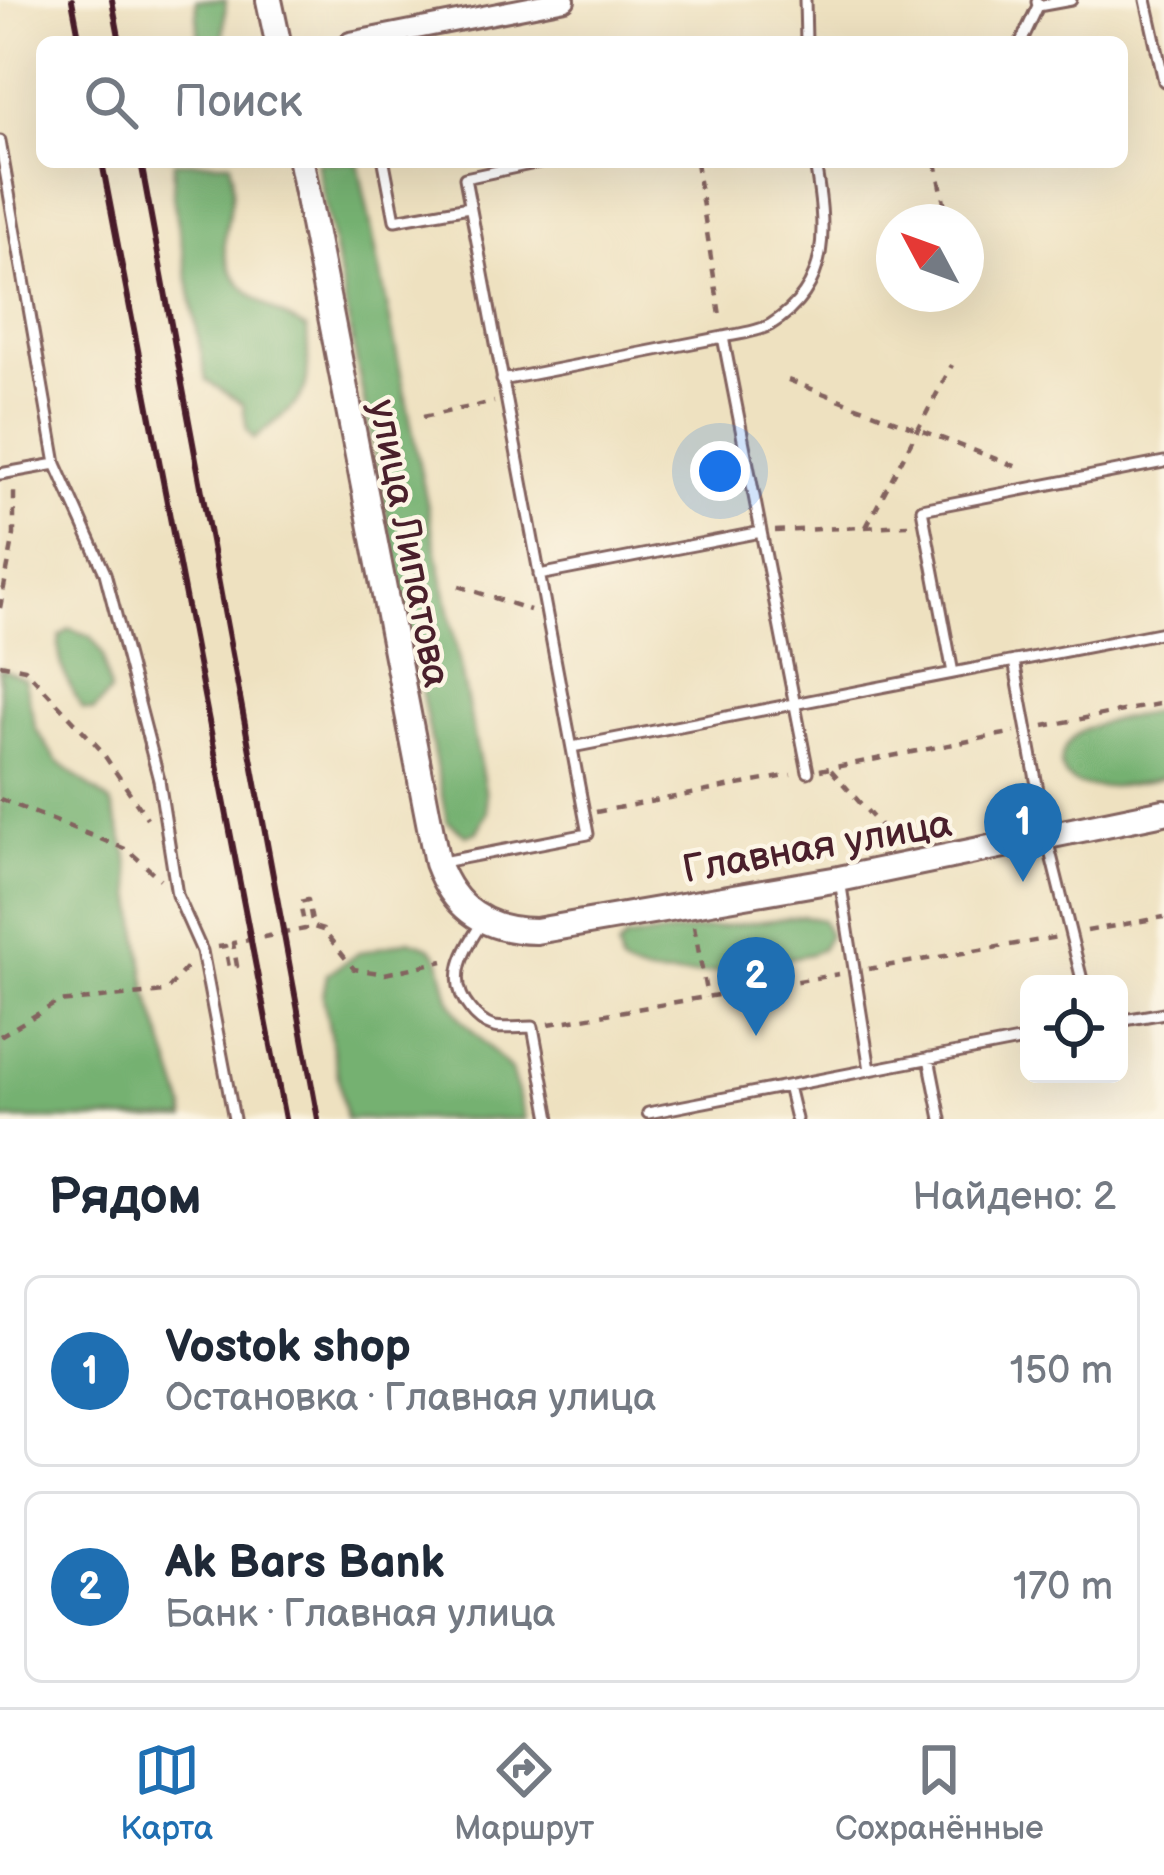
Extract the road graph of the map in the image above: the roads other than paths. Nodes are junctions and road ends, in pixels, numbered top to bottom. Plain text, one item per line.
1 (269, 0) edge
2 (565, 0) edge
3 (805, 0) edge
4 (1071, 0) edge
5 (1146, 0) edge
6 (1037, 3) edge
7 (277, 36) edge
8 (382, 36) edge
9 (806, 36) edge
10 (1023, 36) edge
11 (1164, 81) edge
12 (0, 141) edge
13 (302, 168) edge
14 (385, 168) edge
15 (512, 168) edge
16 (816, 168) edge
17 (469, 207) junction
18 (723, 337) junction
19 (502, 380) junction
20 (1164, 462) edge
21 (56, 464) junction
22 (0, 474) edge
23 (761, 532) junction
24 (538, 575) junction
25 (1164, 632) edge
26 (1014, 662) junction
27 (953, 673) junction
28 (794, 704) junction
29 (572, 747) junction
30 (808, 772) road end
31 (1164, 812) edge
32 (1047, 839) junction
33 (436, 863) junction
34 (839, 879) junction
35 (483, 921) junction
36 (1081, 975) edge
37 (1164, 1013) edge
38 (1128, 1020) edge
39 (1020, 1041) edge
40 (929, 1058) junction
41 (870, 1070) junction
42 (788, 1086) junction
43 (648, 1113) dead end
44 (234, 1119) edge
45 (550, 1119) edge
46 (796, 1119) edge
47 (941, 1119) edge

1 - 7 street
2 - 8 street
3 - 9 lane
4 - 6 lane
5 - 11 lane
6 - 10 lane
12 - 21 lane
13 - 33 street, улица Липатова
14 - 17 lane
15 - 17 lane
16 - 18 lane
17 - 19 lane
18 - 19 lane
18 - 23 lane
19 - 24 lane
20 - 27 lane
21 - 22 lane
21 - 44 lane
23 - 24 lane
23 - 28 lane
24 - 29 lane
25 - 26 lane
26 - 27 lane
26 - 32 lane
27 - 28 lane
28 - 29 lane
28 - 30 lane
29 - 33 lane
31 - 32 street, Главная улица
32 - 34 street, Главная улица
32 - 36 lane
33 - 35 street, улица Липатова
34 - 35 street, Главная улица
34 - 41 lane
35 - 45 lane
37 - 38 lane
39 - 40 lane
40 - 41 lane
40 - 47 lane
41 - 42 lane
42 - 43 lane
42 - 46 lane

